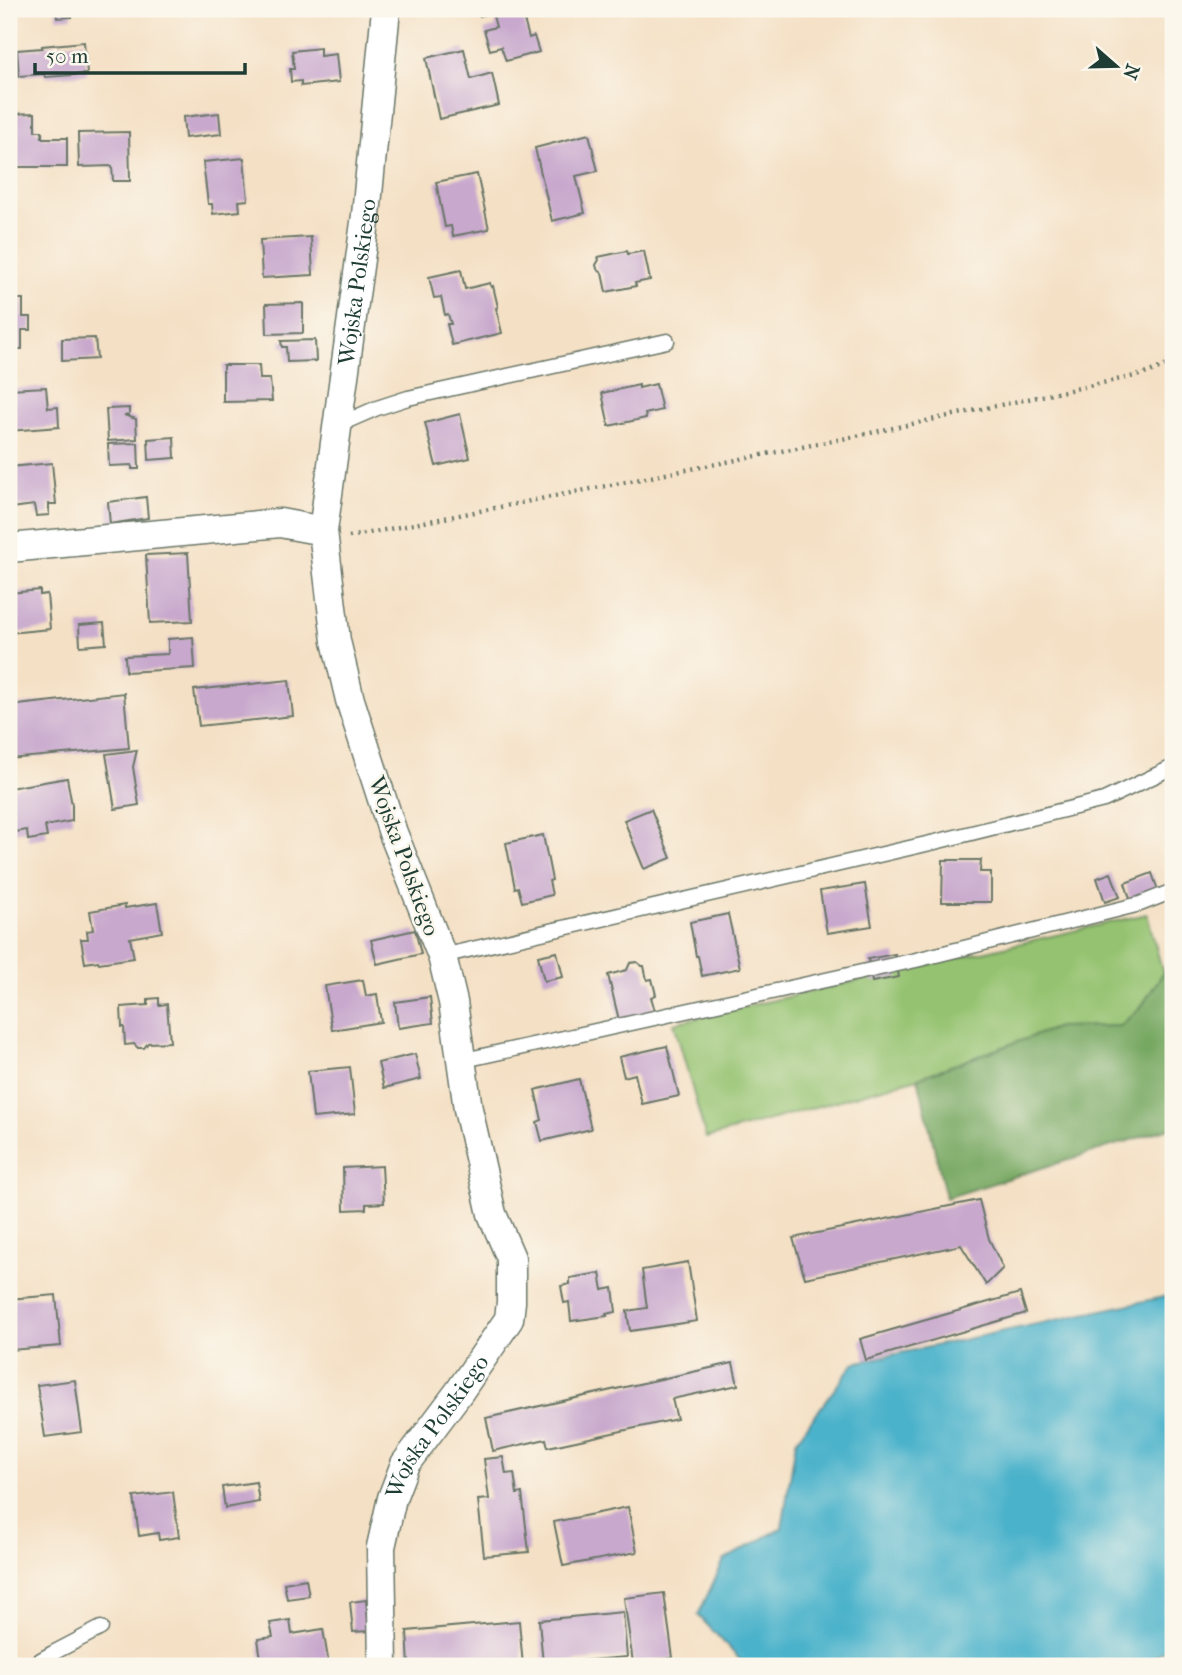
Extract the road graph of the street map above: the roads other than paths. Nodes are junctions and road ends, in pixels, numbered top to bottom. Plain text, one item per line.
1 (386, 9) edge
2 (667, 341) dead end
3 (338, 425) junction
4 (324, 531) junction
5 (9, 548) edge
6 (1173, 767) edge
7 (1173, 891) edge
8 (442, 956) junction
9 (460, 1062) junction
10 (102, 1629) dead end
11 (30, 1666) edge
12 (383, 1666) edge

1 - 3 street, Wojska Polskiego
2 - 3 lane
3 - 4 street, Wojska Polskiego
4 - 5 street
4 - 8 street, Wojska Polskiego
6 - 8 lane
7 - 9 lane
8 - 9 street, Wojska Polskiego
9 - 12 street, Wojska Polskiego
10 - 11 lane

